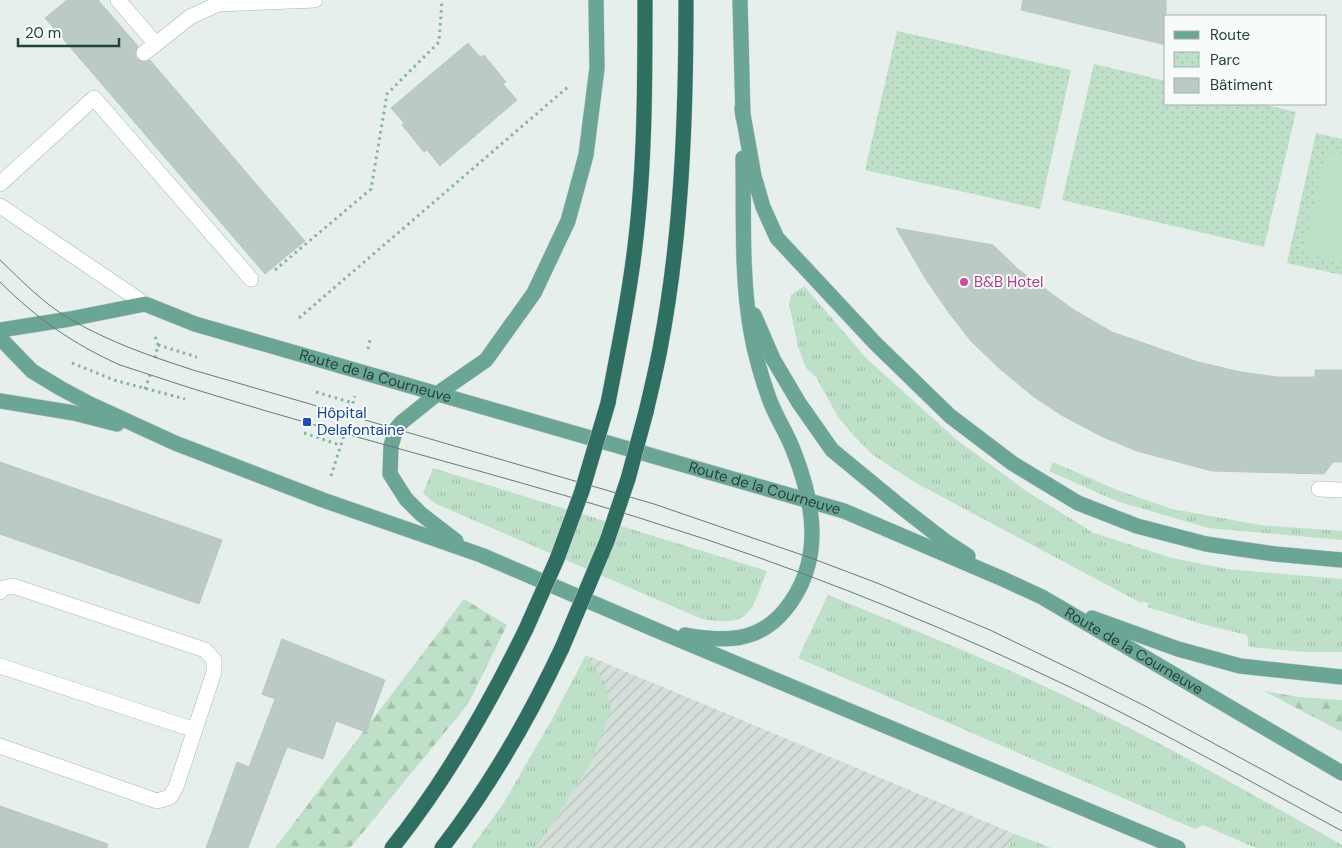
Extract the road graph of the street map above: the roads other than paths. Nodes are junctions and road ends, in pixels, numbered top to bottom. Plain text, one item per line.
1 (118, 0) edge
2 (315, 0) edge
3 (596, 0) edge
4 (645, 0) edge
5 (686, 0) edge
6 (740, 0) edge
7 (156, 44) junction
8 (144, 53) dead end
9 (742, 109) junction
10 (0, 184) edge
11 (0, 206) edge
12 (251, 279) road end
13 (747, 300) junction
14 (145, 304) junction
15 (0, 330) edge
16 (0, 338) edge
17 (437, 394) junction
18 (0, 401) edge
19 (175, 443) junction
20 (1319, 490) dead end
21 (1342, 490) edge
22 (810, 501) junction
23 (481, 555) junction
24 (1342, 560) edge
25 (1003, 579) junction
26 (0, 592) edge
27 (1042, 598) junction
28 (656, 630) junction
29 (0, 666) edge
30 (1342, 676) edge
31 (195, 730) junction
32 (0, 746) edge
33 (1342, 772) edge
34 (392, 848) edge
35 (442, 848) edge
36 (1178, 848) edge

1 - 7 main road
2 - 7 main road
3 - 17 main road
4 - 34 highway, bridge
5 - 35 highway, bridge
6 - 9 main road
7 - 8 main road
9 - 13 main road
9 - 24 main road
10 - 12 main road
11 - 14 main road
13 - 22 main road
13 - 25 main road
14 - 15 main road
14 - 17 main road, Route de la Courneuve
16 - 19 main road
17 - 22 main road, Route de la Courneuve
17 - 23 main road
18 - 19 main road
19 - 23 main road
20 - 21 main road
22 - 25 main road, Route de la Courneuve
22 - 28 main road
23 - 28 main road
25 - 27 main road, Route de la Courneuve
26 - 31 main road
27 - 30 main road
27 - 33 main road, Route de la Courneuve
28 - 36 main road
29 - 31 main road
31 - 32 main road

